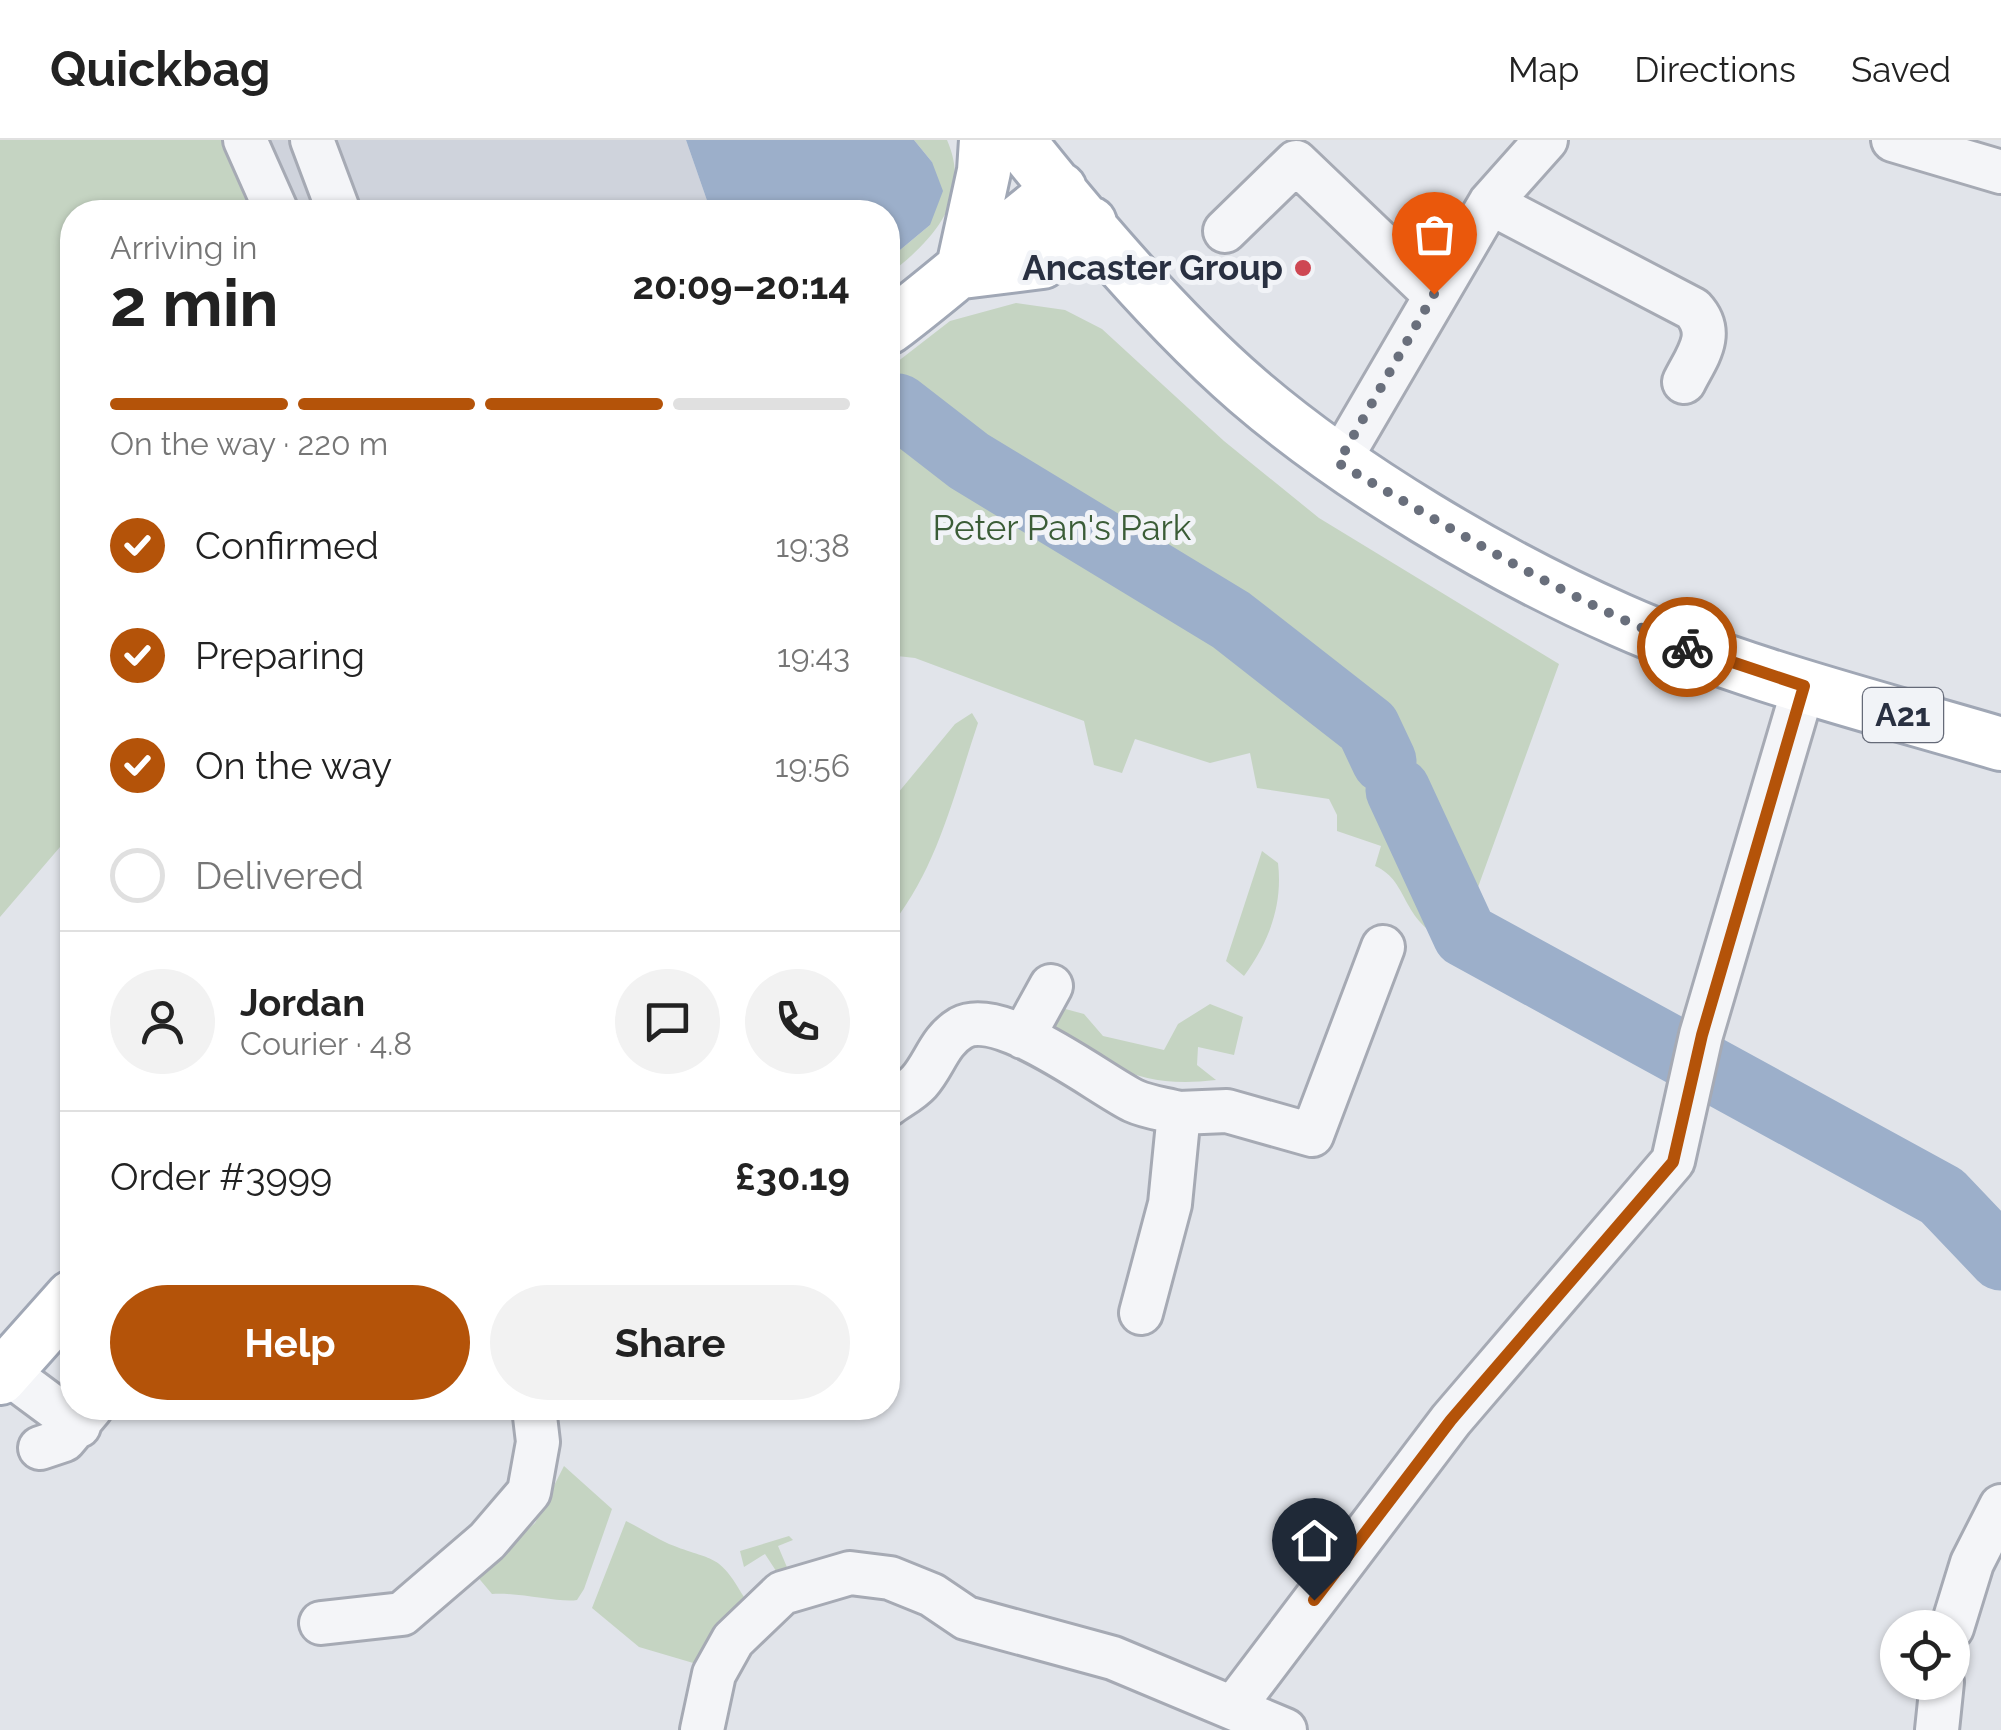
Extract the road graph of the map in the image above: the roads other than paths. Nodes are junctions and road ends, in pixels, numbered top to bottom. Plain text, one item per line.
1 (245, 140) edge
2 (276, 140) edge
3 (312, 140) edge
4 (986, 140) edge
5 (1018, 140) edge
6 (1546, 140) edge
7 (1893, 140) edge
8 (2001, 172) edge
9 (272, 200) edge
10 (300, 200) edge
11 (334, 200) edge
12 (1490, 203) junction
13 (1075, 206) junction
14 (1225, 231) dead end
15 (962, 272) junction
16 (1434, 294) junction
17 (900, 319) edge
18 (1684, 382) dead end
19 (1338, 463) junction
20 (1804, 686) junction
21 (2001, 744) edge
22 (1383, 947) dead end
23 (1052, 986) dead end
24 (1023, 1037) junction
25 (900, 1096) edge
26 (1178, 1114) junction
27 (60, 1311) edge
28 (1141, 1313) dead end
29 (3, 1375) edge
30 (60, 1404) edge
31 (82, 1420) edge
32 (535, 1420) edge
33 (40, 1448) dead end
34 (2001, 1506) edge
35 (1958, 1610) edge
36 (321, 1623) dead end
37 (1940, 1700) edge
38 (1232, 1708) junction
39 (702, 1730) edge
40 (1285, 1730) edge
41 (1937, 1730) edge

1 - 9 street
2 - 10 street
3 - 11 street
4 - 15 main road
5 - 13 main road, A21
6 - 12 street
7 - 8 street
12 - 16 street
12 - 18 street
13 - 15 main road
13 - 19 main road, A21
14 - 16 street
15 - 17 main road
16 - 19 street
19 - 20 main road, A21
20 - 21 main road, A21
20 - 38 street
22 - 26 street
23 - 24 street
24 - 25 street
24 - 26 street
26 - 28 street
27 - 29 main road
29 - 30 street
31 - 33 street
32 - 36 street
34 - 35 street
37 - 41 street
38 - 39 street
38 - 40 street

